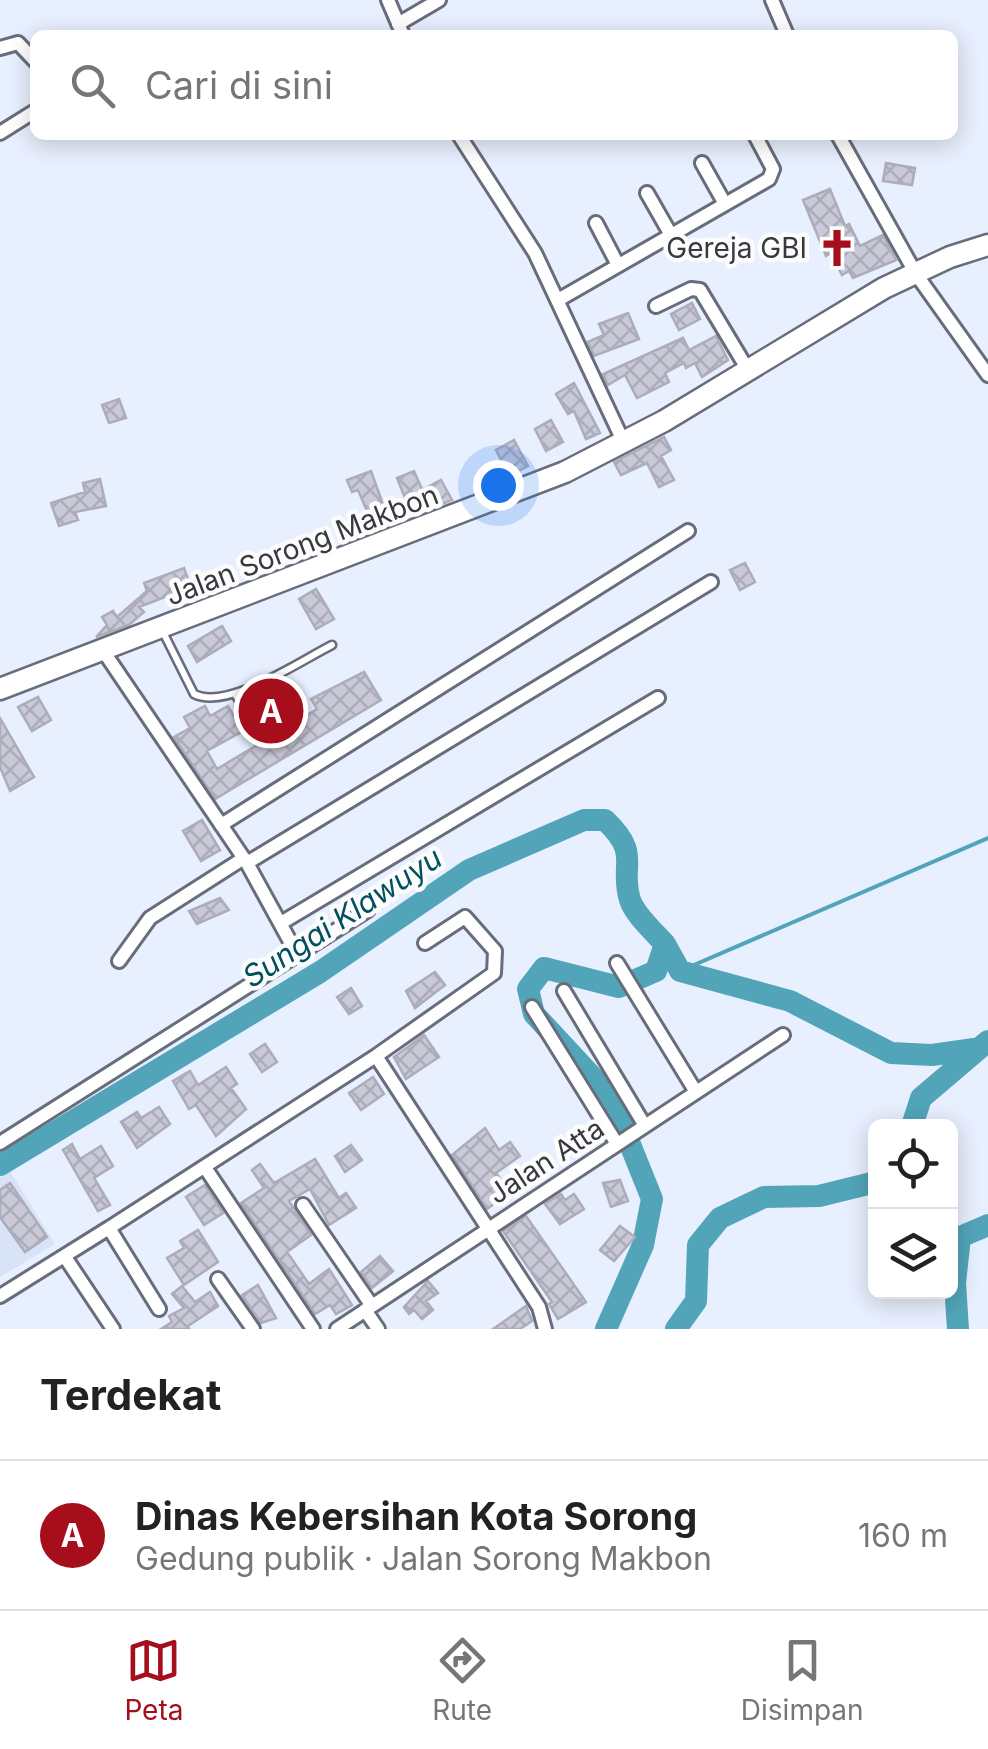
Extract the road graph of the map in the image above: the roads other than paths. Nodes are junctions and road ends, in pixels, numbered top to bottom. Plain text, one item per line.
1 (388, 0) edge
2 (439, 0) edge
3 (772, 0) edge
4 (400, 30) edge
5 (785, 30) edge
6 (0, 48) edge
7 (30, 56) edge
8 (30, 114) edge
9 (2, 126) edge
10 (462, 140) edge
11 (757, 140) edge
12 (841, 140) edge
13 (702, 163) dead end
14 (646, 193) dead end
15 (725, 204) junction
16 (596, 222) dead end
17 (671, 235) junction
18 (988, 245) edge
19 (618, 265) junction
20 (916, 274) junction
21 (558, 300) junction
22 (656, 306) dead end
23 (748, 370) junction
24 (988, 375) edge
25 (624, 443) junction
26 (688, 531) dead end
27 (711, 582) dead end
28 (161, 628) junction
29 (332, 645) dead end
30 (102, 649) junction
31 (0, 689) edge
32 (235, 694) junction
33 (658, 698) dead end
34 (258, 733) dead end
35 (221, 825) junction
36 (246, 861) junction
37 (368, 910) dead end
38 (281, 923) junction
39 (425, 943) dead end
40 (298, 956) junction
41 (119, 961) dead end
42 (616, 963) dead end
43 (564, 990) dead end
44 (532, 1007) dead end
45 (783, 1035) dead end
46 (376, 1056) junction
47 (696, 1092) junction
48 (646, 1126) junction
49 (0, 1144) edge
50 (617, 1144) junction
51 (206, 1169) junction
52 (304, 1205) dead end
53 (109, 1228) junction
54 (486, 1231) junction
55 (65, 1258) junction
56 (218, 1279) dead end
57 (0, 1296) edge
58 (369, 1308) junction
59 (160, 1309) dead end
60 (546, 1328) edge
61 (113, 1329) edge
62 (252, 1329) edge
63 (313, 1329) edge
64 (337, 1329) edge
65 (378, 1329) edge

1 - 4 street
2 - 4 street
3 - 5 street
6 - 7 street
8 - 9 street
10 - 21 street
11 - 15 street
12 - 20 street
13 - 15 street
14 - 17 street
15 - 17 street
16 - 19 street
17 - 19 street
18 - 20 highway, Jalan Sorong Makbon
19 - 21 street
20 - 23 highway, Jalan Sorong Makbon
20 - 24 street
21 - 25 street
22 - 23 street
23 - 25 highway, Jalan Sorong Makbon
25 - 28 highway, Jalan Sorong Makbon
26 - 35 street
27 - 36 street
28 - 30 highway, Jalan Sorong Makbon
28 - 32 lane
29 - 32 lane
30 - 31 highway, Jalan Sorong Makbon
30 - 35 street
32 - 34 lane
33 - 38 street
35 - 36 street
36 - 38 street
36 - 41 street
37 - 40 street
38 - 40 street
39 - 46 street
40 - 49 street
42 - 47 street
43 - 48 street
44 - 50 street
45 - 47 street, Jalan Atta
46 - 51 street
46 - 54 street
47 - 48 street, Jalan Atta
48 - 50 street, Jalan Atta
50 - 54 street, Jalan Atta
51 - 53 street
51 - 63 street
52 - 58 street
53 - 55 street
53 - 59 street
54 - 58 street, Jalan Atta
54 - 60 street
55 - 57 street
55 - 61 street
56 - 62 street
58 - 64 street, Jalan Atta
58 - 65 street

